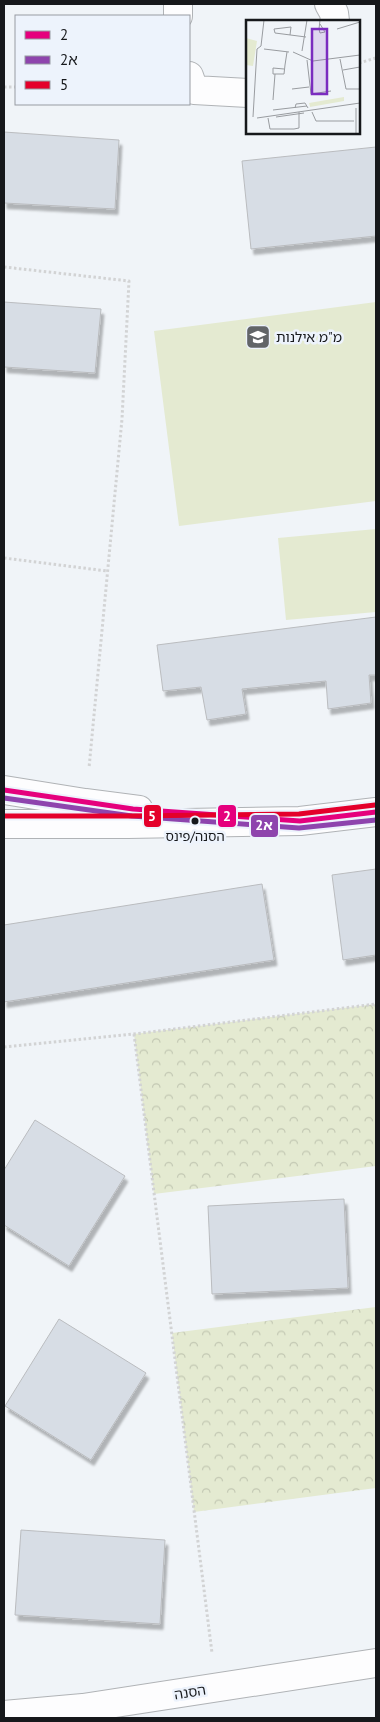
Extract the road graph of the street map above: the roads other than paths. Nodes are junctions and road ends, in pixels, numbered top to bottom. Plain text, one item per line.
1 (328, 4) edge
2 (335, 20) edge
3 (190, 79) edge
4 (246, 93) edge
5 (4, 790) edge
6 (376, 812) edge
7 (300, 821) junction
8 (4, 824) edge
9 (376, 1663) edge
10 (4, 1715) edge

1 - 2 street
3 - 4 street
5 - 7 street
6 - 7 street
7 - 8 street
9 - 10 street, הסנה

